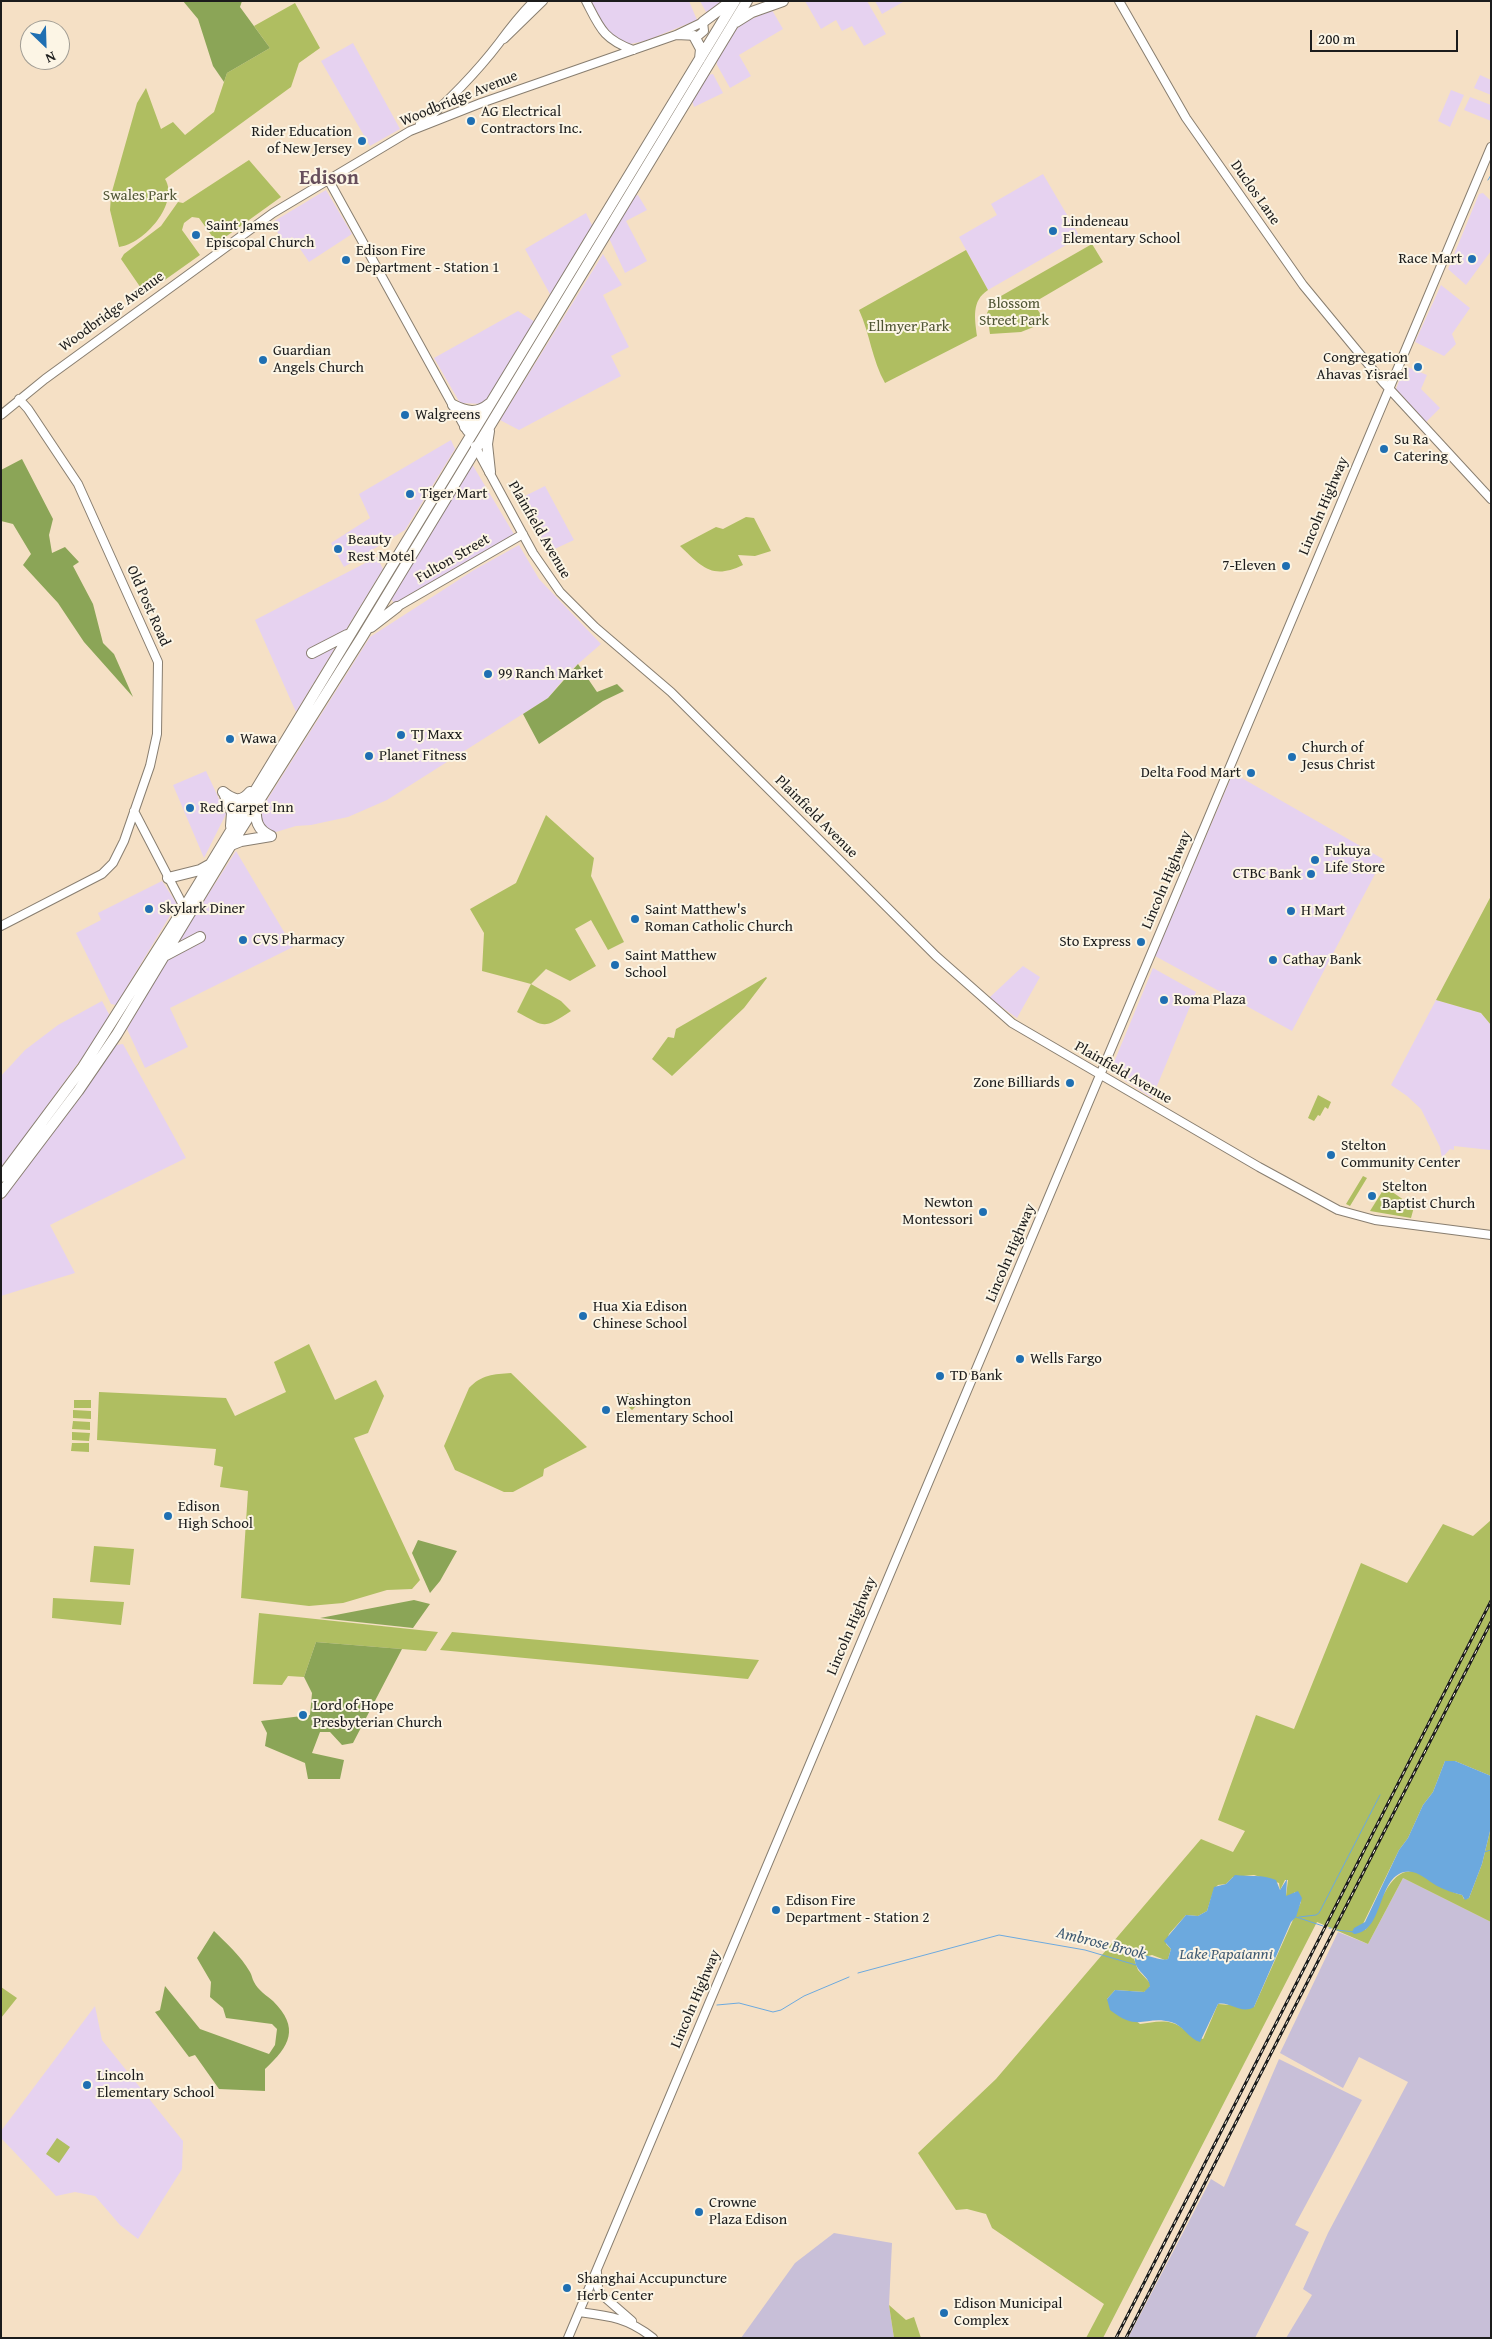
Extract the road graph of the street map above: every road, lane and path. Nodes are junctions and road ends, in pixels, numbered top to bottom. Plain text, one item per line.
1 (534, 1) edge
2 (543, 1) edge
3 (586, 1) edge
4 (731, 1) edge
5 (735, 1) edge
6 (747, 1) edge
7 (784, 1) edge
8 (1119, 1) edge
9 (703, 22) junction
10 (732, 26) junction
11 (676, 35) junction
12 (694, 36) junction
13 (499, 43) junction
14 (633, 50) junction
15 (700, 59) junction
16 (410, 131) junction
17 (1491, 147) edge
18 (328, 179) junction
19 (1389, 388) junction
20 (495, 398) junction
21 (19, 399) junction
22 (453, 405) junction
23 (485, 414) junction
24 (1, 415) edge
25 (489, 426) junction
26 (465, 427) junction
27 (470, 437) junction
28 (476, 448) junction
29 (490, 472) junction
30 (1491, 499) edge
31 (523, 534) junction
32 (386, 597) junction
33 (398, 607) junction
34 (358, 620) junction
35 (362, 637) junction
36 (328, 668) junction
37 (263, 776) junction
38 (256, 806) junction
39 (134, 811) junction
40 (231, 829) junction
41 (231, 845) junction
42 (210, 864) junction
43 (168, 878) junction
44 (186, 912) junction
45 (1, 926) edge
46 (200, 937) dead end
47 (165, 955) junction
48 (1100, 1075) junction
49 (1, 1178) edge
50 (1, 1193) edge
51 (1491, 1235) edge
52 (597, 2269) junction
53 (579, 2312) junction
54 (635, 2324) junction
55 (568, 2338) edge
56 (653, 2338) edge

1 - 13 main road
2 - 13 main road
3 - 14 main road
4 - 9 highway
5 - 15 highway
6 - 10 highway
7 - 10 highway
8 - 19 main road, Duclos Lane
9 - 11 main road, Woodbridge Avenue
9 - 12 main road
10 - 25 highway
11 - 12 main road
11 - 14 main road, Woodbridge Avenue
12 - 15 highway
13 - 16 main road
14 - 16 main road, Woodbridge Avenue
15 - 20 highway
16 - 18 main road, Woodbridge Avenue
17 - 19 main road, Lincoln Highway
18 - 21 main road, Woodbridge Avenue
18 - 22 main road, Plainfield Avenue
19 - 30 main road, Duclos Lane
19 - 48 main road, Lincoln Highway
20 - 22 highway
20 - 23 highway
21 - 24 main road, Woodbridge Avenue
21 - 39 main road, Old Post Road
22 - 26 main road, Plainfield Avenue
23 - 26 highway
23 - 27 highway
25 - 28 highway
25 - 29 highway
26 - 27 main road, Plainfield Avenue
27 - 28 main road, Plainfield Avenue
27 - 34 highway
28 - 29 main road, Plainfield Avenue
28 - 32 highway
29 - 31 main road, Plainfield Avenue
31 - 33 main road, Fulton Street
31 - 48 main road, Plainfield Avenue
32 - 33 highway
32 - 35 highway
33 - 35 highway
34 - 36 highway
34 - 36 highway
35 - 38 highway
36 - 37 highway
37 - 40 highway
37 - 40 highway
38 - 41 highway
38 - 41 highway
39 - 43 main road
39 - 45 main road, Old Post Road
40 - 42 highway
41 - 44 highway
42 - 43 highway
42 - 44 highway
43 - 44 main road
44 - 47 highway
44 - 49 highway
46 - 47 highway
47 - 50 highway
48 - 51 main road, Plainfield Avenue
48 - 52 main road, Lincoln Highway
52 - 53 main road, Lincoln Highway
52 - 54 main road
53 - 54 main road
53 - 55 main road, Lincoln Highway
54 - 56 main road

